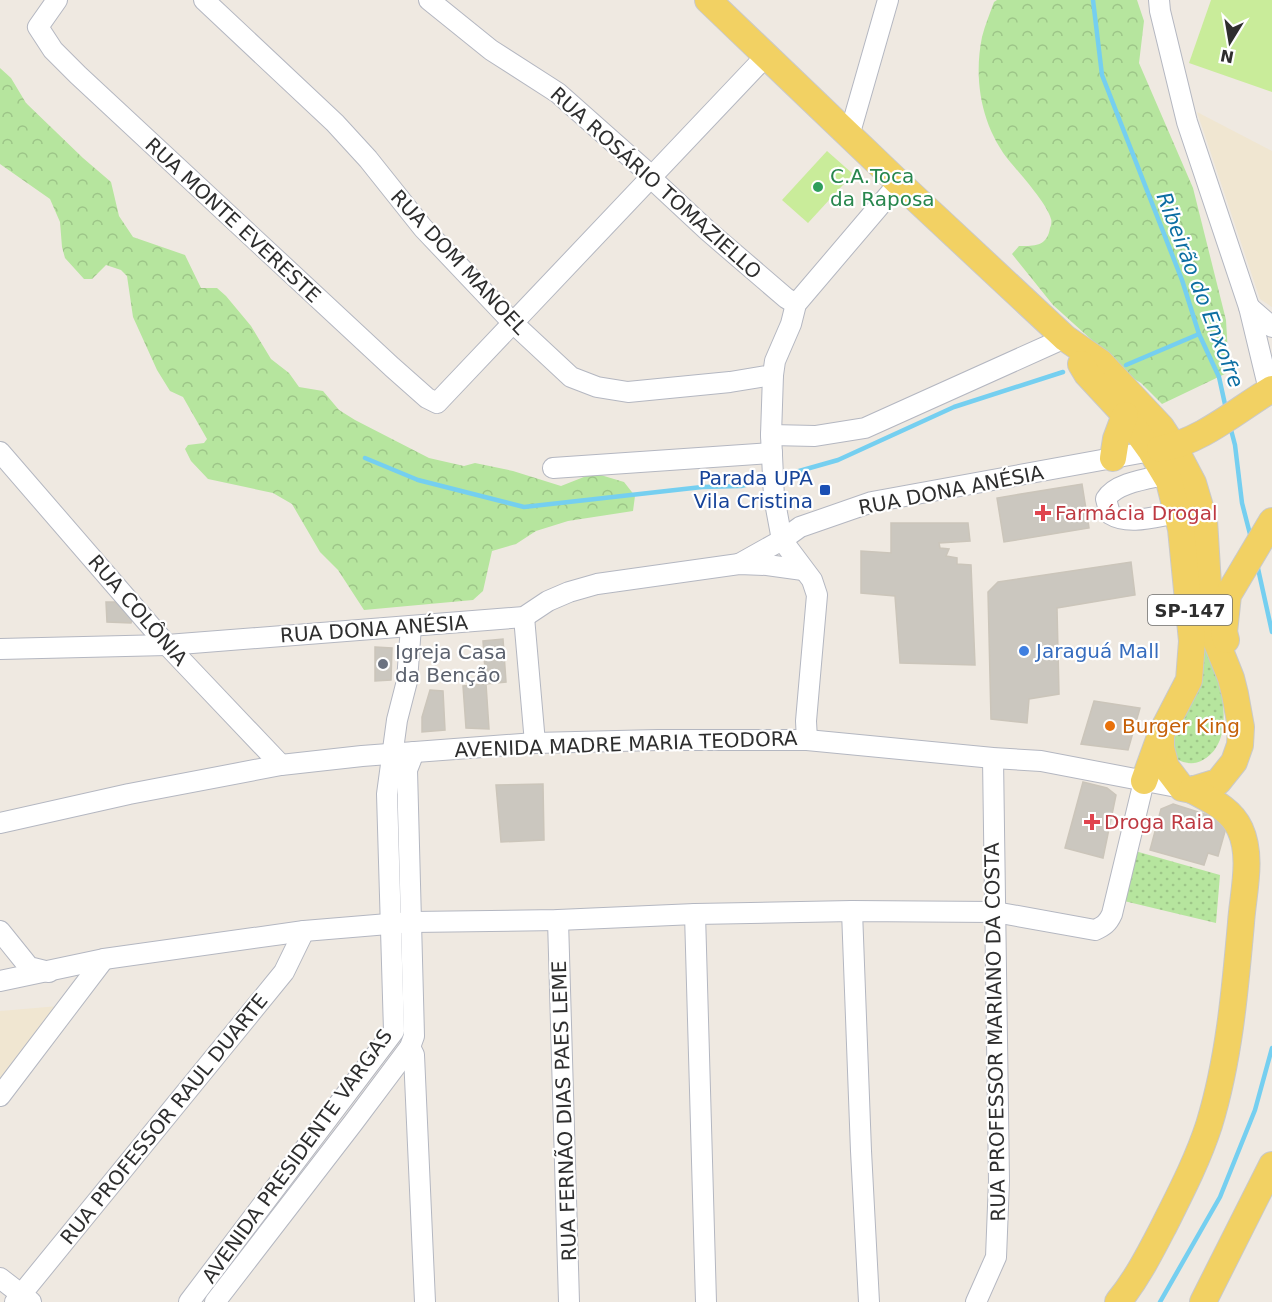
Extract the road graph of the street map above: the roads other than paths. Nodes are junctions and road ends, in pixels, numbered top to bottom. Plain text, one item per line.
1 (57, 0) edge
2 (204, 0) edge
3 (429, 0) edge
4 (708, 0) edge
5 (888, 0) edge
6 (1159, 0) edge
7 (765, 57) junction
8 (849, 136) junction
9 (650, 177) junction
10 (899, 183) junction
11 (796, 304) junction
12 (1249, 307) junction
13 (513, 323) junction
14 (1272, 327) edge
15 (1065, 338) junction
16 (773, 375) junction
17 (1266, 395) edge
18 (1125, 415) junction
19 (1162, 449) junction
20 (772, 451) junction
21 (0, 452) edge
22 (1113, 458) junction
23 (553, 468) dead end
24 (1165, 475) junction
25 (1178, 513) junction
26 (1271, 522) edge
27 (782, 540) junction
28 (1271, 556) edge
29 (739, 564) junction
30 (803, 570) junction
31 (524, 617) junction
32 (411, 626) junction
33 (1224, 632) junction
34 (167, 645) junction
35 (0, 649) edge
36 (1232, 678) junction
37 (1161, 734) junction
38 (807, 740) junction
39 (535, 743) junction
40 (414, 752) junction
41 (391, 753) junction
42 (993, 758) junction
43 (281, 765) junction
44 (1144, 781) junction
45 (1187, 789) junction
46 (0, 823) edge
47 (852, 911) junction
48 (994, 912) junction
49 (695, 914) junction
50 (558, 920) junction
51 (411, 922) junction
52 (391, 924) junction
53 (0, 931) edge
54 (304, 931) junction
55 (104, 960) junction
56 (49, 972) junction
57 (0, 981) edge
58 (410, 1047) junction
59 (0, 1096) edge
60 (1272, 1165) edge
61 (0, 1278) edge
62 (424, 1280) junction
63 (22, 1299) edge
64 (189, 1302) edge
65 (215, 1302) edge
66 (410, 1302) edge
67 (425, 1302) edge
68 (569, 1302) edge
69 (706, 1302) edge
70 (869, 1302) edge
71 (976, 1302) edge
72 (1118, 1302) edge
73 (1203, 1302) edge

1 - 13 street, RUA MONTE EVERESTE
2 - 13 street, RUA DOM MANOEL
3 - 9 street, RUA ROSÁRIO TOMAZIELLO
4 - 7 main road
5 - 8 street
6 - 12 street
7 - 8 main road
7 - 9 street
8 - 10 main road
9 - 11 street, RUA ROSÁRIO TOMAZIELLO
9 - 13 street
10 - 11 street
10 - 15 main road
11 - 16 street
12 - 14 street
12 - 17 street
13 - 16 street, RUA DOM MANOEL
15 - 18 main road
15 - 19 main road
15 - 20 street
16 - 20 street
17 - 19 main road
18 - 19 main road
18 - 22 main road
19 - 22 street, RUA DONA ANÉSIA
19 - 24 main road, SP-147
19 - 36 main road
20 - 23 street
20 - 27 street
21 - 34 street, RUA COLÔNIA
22 - 27 street, RUA DONA ANÉSIA
24 - 25 main road, SP-147
24 - 25 street
25 - 37 main road, SP-147
26 - 33 main road
27 - 29 street, RUA DONA ANÉSIA
27 - 30 street
28 - 33 main road
29 - 30 street, RUA DONA ANÉSIA
29 - 31 street, RUA DONA ANÉSIA
30 - 38 street
31 - 32 street, RUA DONA ANÉSIA
31 - 39 street
32 - 34 street, RUA DONA ANÉSIA
32 - 41 street, AVENIDA PRESIDENTE VARGAS
33 - 36 main road
34 - 35 street, RUA DONA ANÉSIA
34 - 43 street, RUA COLÔNIA
36 - 45 main road
37 - 44 main road
37 - 45 main road
38 - 39 street, AVENIDA MADRE MARIA TEODORA
38 - 42 street, AVENIDA MADRE MARIA TEODORA
39 - 40 street, AVENIDA MADRE MARIA TEODORA
40 - 41 street, AVENIDA MADRE MARIA TEODORA
40 - 51 street, AVENIDA PRESIDENTE VARGAS
41 - 43 street, AVENIDA MADRE MARIA TEODORA
41 - 52 street, AVENIDA PRESIDENTE VARGAS
42 - 44 street, AVENIDA MADRE MARIA TEODORA
42 - 48 street, RUA PROFESSOR MARIANO DA COSTA
43 - 46 street, AVENIDA MADRE MARIA TEODORA
44 - 45 street, AVENIDA MADRE MARIA TEODORA
44 - 48 street
45 - 72 main road
47 - 48 street
47 - 49 street
47 - 70 street
48 - 71 street, RUA PROFESSOR MARIANO DA COSTA
49 - 50 street
49 - 69 street
50 - 51 street
50 - 68 street, RUA FERNÃO DIAS PAES LEME
51 - 52 street
51 - 58 street, AVENIDA PRESIDENTE VARGAS
52 - 54 street
52 - 64 street, AVENIDA PRESIDENTE VARGAS
53 - 56 street
54 - 55 street
54 - 63 street, RUA PROFESSOR RAUL DUARTE
55 - 56 street
55 - 59 street
56 - 57 street
58 - 62 street
58 - 65 street, AVENIDA PRESIDENTE VARGAS
60 - 73 main road
61 - 63 street
62 - 66 street
62 - 67 street

